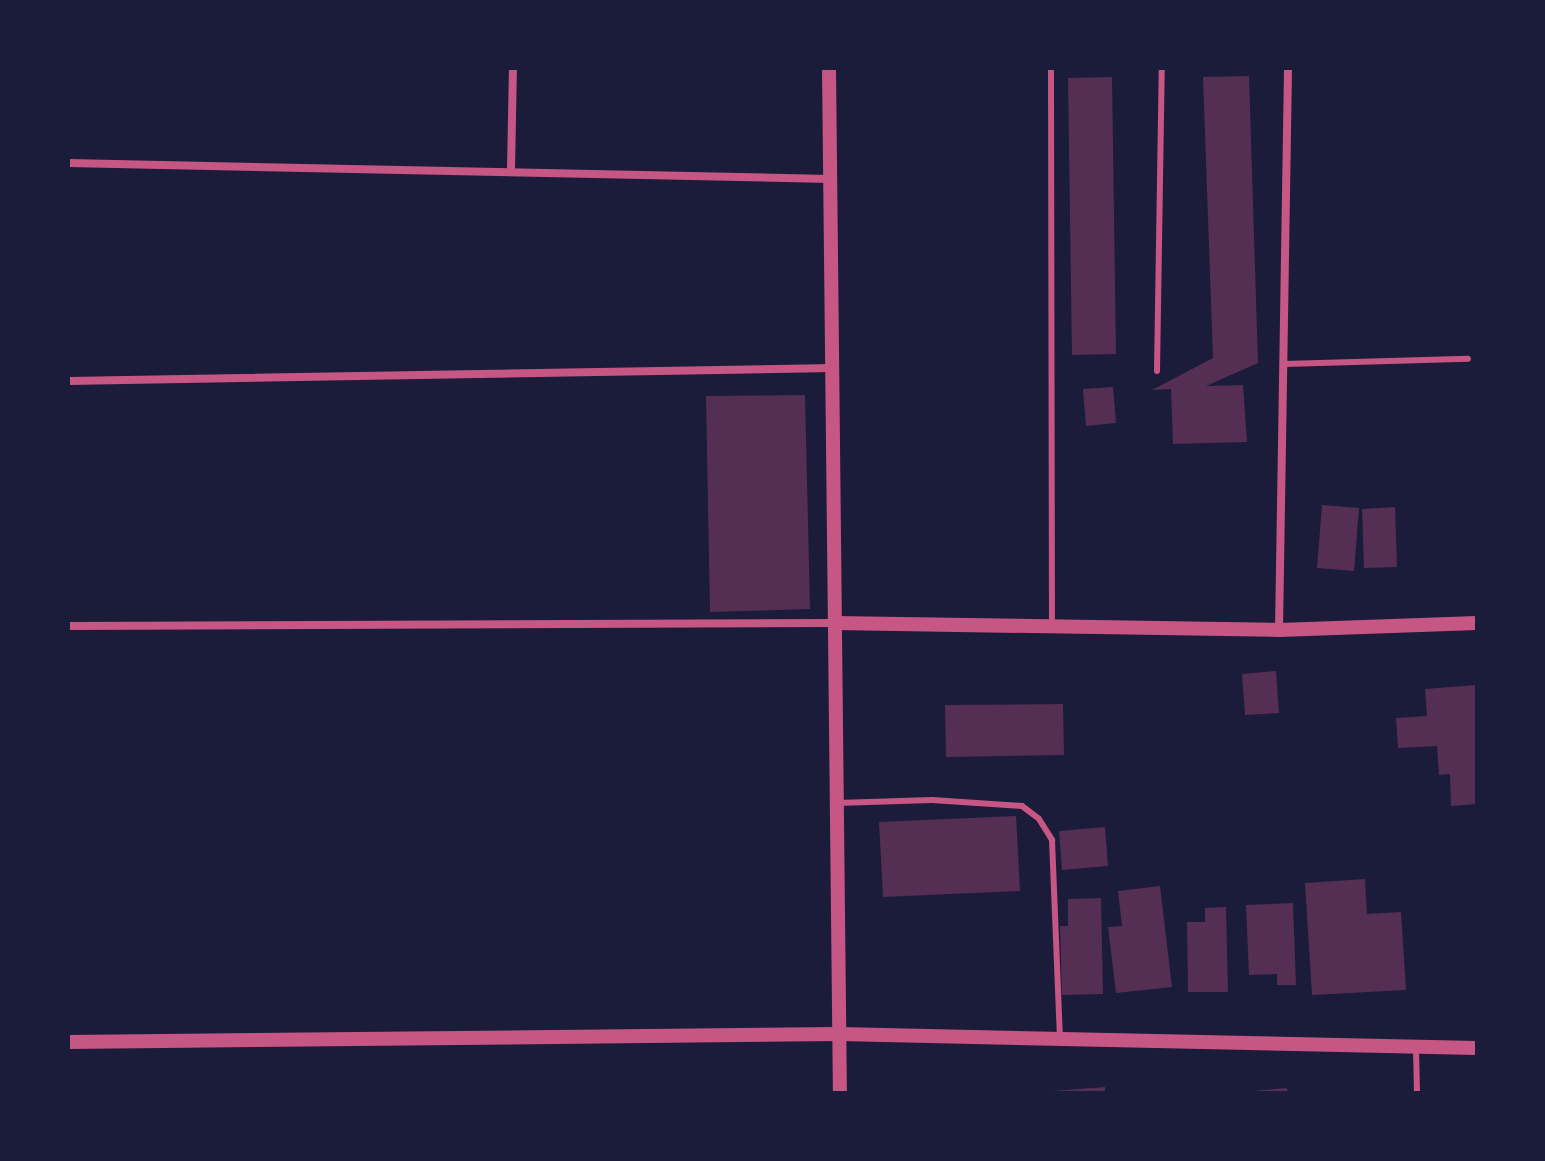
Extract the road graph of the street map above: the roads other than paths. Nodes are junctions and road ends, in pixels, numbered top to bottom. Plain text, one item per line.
1 (513, 68) edge
2 (829, 68) edge
3 (1051, 68) edge
4 (1162, 68) edge
5 (1288, 68) edge
6 (68, 163) edge
7 (511, 170) junction
8 (831, 179) junction
9 (1468, 359) dead end
10 (1284, 364) junction
11 (832, 368) junction
12 (1157, 371) dead end
13 (68, 381) edge
14 (835, 623) junction
15 (1477, 623) edge
16 (68, 626) edge
17 (1052, 627) junction
18 (1279, 630) junction
19 (837, 803) junction
20 (839, 1034) junction
21 (1060, 1039) junction
22 (68, 1042) edge
23 (1416, 1046) junction
24 (1477, 1048) edge
25 (840, 1093) edge
26 (1417, 1093) edge

1 - 7 street
2 - 8 street
3 - 17 lane
4 - 12 lane
5 - 10 street
6 - 7 street
7 - 8 street
8 - 11 street
9 - 10 lane
10 - 18 street
11 - 13 street
11 - 14 street
14 - 16 street
14 - 17 street
14 - 19 street
15 - 18 street
17 - 18 street
19 - 20 street
19 - 21 lane
20 - 21 street
20 - 22 street
20 - 25 street
21 - 23 street
23 - 24 street
23 - 26 lane

